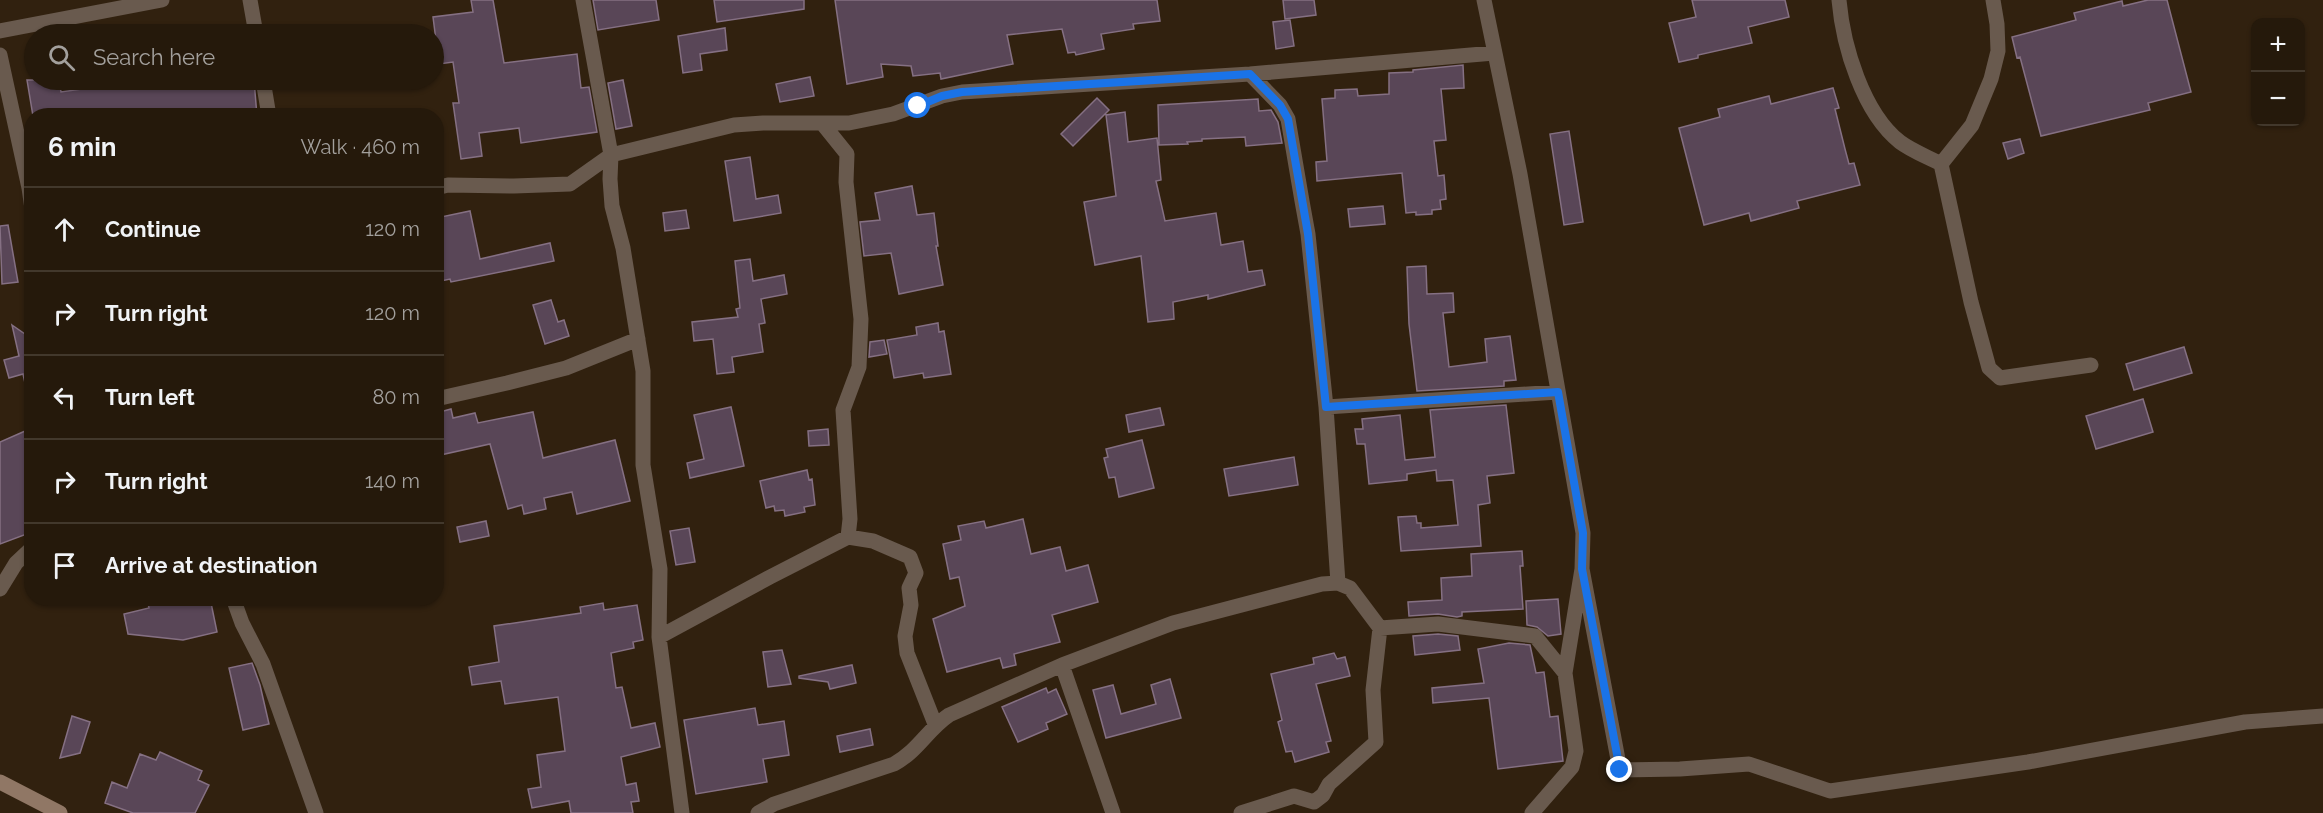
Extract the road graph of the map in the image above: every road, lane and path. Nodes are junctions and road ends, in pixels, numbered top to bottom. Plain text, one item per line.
1 (162, 0) edge
2 (250, 0) edge
3 (584, 0) edge
4 (1484, 0) edge
5 (1839, 0) edge
6 (1992, 0) edge
7 (37, 24) edge
8 (254, 24) edge
9 (24, 26) edge
10 (0, 31) edge
11 (1494, 53) junction
12 (0, 56) edge
13 (1250, 74) junction
14 (265, 90) edge
15 (268, 108) edge
16 (822, 123) junction
17 (611, 155) junction
18 (1941, 164) junction
19 (24, 165) edge
20 (444, 186) edge
21 (638, 339) junction
22 (2091, 365) dead end
23 (1558, 392) junction
24 (444, 397) edge
25 (1326, 407) junction
26 (848, 537) junction
27 (24, 556) edge
28 (1582, 569) junction
29 (1338, 584) junction
30 (0, 589) edge
31 (235, 606) edge
32 (1380, 628) junction
33 (658, 638) junction
34 (1062, 665) junction
35 (1565, 673) junction
36 (2323, 716) edge
37 (935, 724) junction
38 (0, 782) edge
39 (60, 813) edge
40 (316, 813) edge
41 (682, 813) edge
42 (758, 813) edge
43 (1113, 813) edge
44 (1241, 813) edge
45 (1532, 813) edge

1 - 7 street
2 - 8 street
3 - 17 street
4 - 11 street
5 - 18 street
6 - 18 street
9 - 10 street
11 - 13 street
11 - 23 street
12 - 19 street
13 - 16 street
13 - 25 street
14 - 15 street
16 - 17 street
16 - 26 street
17 - 20 street
17 - 21 street
18 - 22 street
21 - 24 street
21 - 33 street
23 - 25 street
23 - 28 street
25 - 29 street
26 - 33 street
26 - 37 street
27 - 30 street
28 - 35 street
28 - 36 street
29 - 32 street
29 - 34 street
31 - 40 street
32 - 35 street
32 - 44 street
33 - 41 street
34 - 37 street
34 - 43 street
35 - 45 street
37 - 42 street
38 - 39 main road

